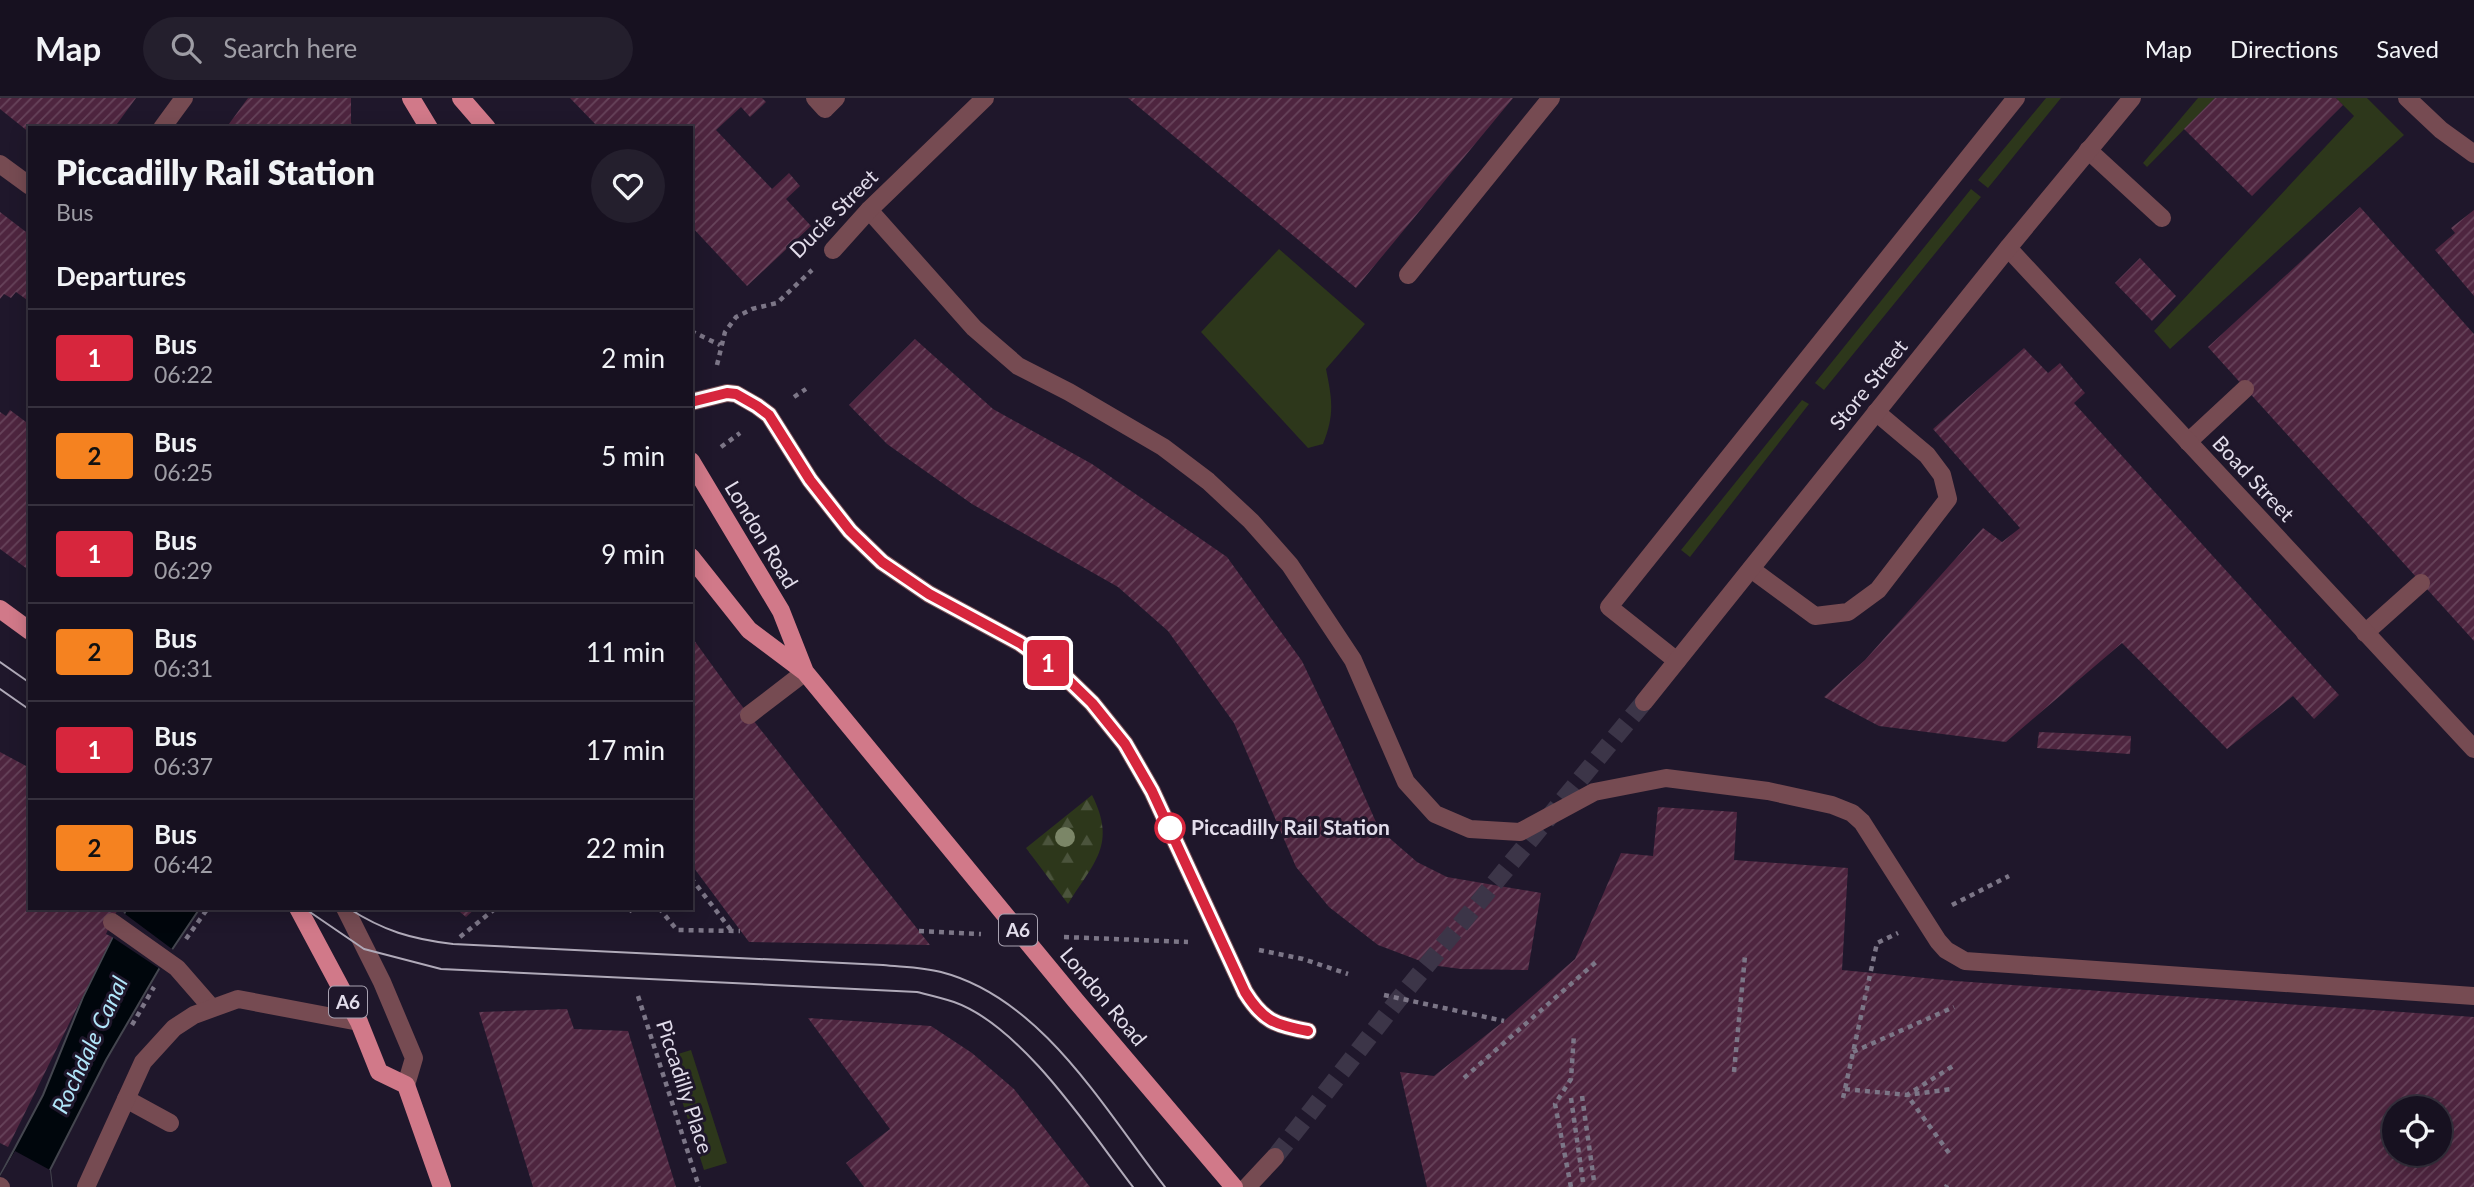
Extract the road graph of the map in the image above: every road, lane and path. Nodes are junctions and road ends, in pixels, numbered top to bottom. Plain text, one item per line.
1 (184, 98) edge
2 (411, 98) edge
3 (461, 98) edge
4 (815, 98) edge
5 (836, 98) edge
6 (985, 98) edge
7 (1550, 98) edge
8 (2016, 98) edge
9 (2132, 98) edge
10 (2407, 98) edge
11 (163, 126) edge
12 (428, 126) edge
13 (485, 126) edge
14 (2088, 150) junction
15 (2474, 154) edge
16 (0, 164) edge
17 (28, 185) edge
18 (869, 210) junction
19 (2162, 218) dead end
20 (2008, 248) junction
21 (833, 250) joint
22 (1408, 275) dead end
23 (693, 332) edge
24 (720, 345) junction
25 (718, 353) dead end
26 (2245, 389) dead end
27 (693, 401) edge
28 (1876, 412) junction
29 (747, 429) dead end
30 (2188, 442) junction
31 (721, 447) dead end
32 (693, 464) edge
33 (693, 560) edge
34 (1751, 569) junction
35 (2421, 583) dead end
36 (0, 609) edge
37 (28, 630) edge
38 (2365, 633) junction
39 (1677, 661) junction
40 (805, 672) junction
41 (1644, 702) tunnel mouth
42 (749, 715) dead end
43 (2469, 744) edge
44 (2009, 876) dead end
45 (693, 881) edge
46 (299, 910) edge
47 (346, 910) edge
48 (494, 910) edge
49 (661, 910) edge
50 (1923, 919) junction
51 (112, 922) dead end
52 (732, 930) junction
53 (740, 931) dead end
54 (460, 937) dead end
55 (1131, 940) dead end
56 (1194, 943) dead end
57 (1249, 948) dead end
58 (1745, 956) dead end
59 (1596, 962) dead end
60 (1348, 974) dead end
61 (1384, 995) dead end
62 (638, 996) dead end
63 (2474, 996) edge
64 (211, 1007) junction
65 (1954, 1007) dead end
66 (1504, 1021) dead end
67 (359, 1023) junction
68 (1308, 1031) dead end
69 (1574, 1034) dead end
70 (1853, 1052) junction
71 (1953, 1066) dead end
72 (1734, 1072) dead end
73 (1464, 1077) dead end
74 (406, 1085) junction
75 (1845, 1089) junction
76 (1952, 1089) dead end
77 (1908, 1095) junction
78 (1582, 1096) dead end
79 (1571, 1098) dead end
80 (1843, 1098) dead end
81 (126, 1099) junction
82 (170, 1123) dead end
83 (1949, 1153) dead end
84 (1275, 1157) tunnel mouth
85 (1594, 1181) dead end
86 (1583, 1182) dead end
87 (86, 1187) edge
88 (442, 1187) edge
89 (699, 1187) edge
90 (1234, 1187) edge
91 (1247, 1187) edge
92 (1571, 1187) edge

1 - 11 street
2 - 12 main road
3 - 13 main road
4 - 5 street
6 - 18 street, Ducie Street
7 - 22 street
8 - 39 street
9 - 14 street, Store Street
10 - 15 street
14 - 19 street
14 - 20 street, Store Street
16 - 17 street
18 - 21 street, Ducie Street
18 - 50 street
20 - 28 street, Store Street
20 - 30 street, Boad Street
21 - 24 path, Ducie Street
23 - 24 path
24 - 25 path, Ducie Street
26 - 30 street
27 - 68 street
28 - 34 street, Store Street
28 - 34 street
29 - 31 path
30 - 38 street, Boad Street
32 - 40 main road, London Road / A6
33 - 40 main road, London Road
34 - 39 street, Store Street
35 - 38 street
36 - 37 main road
38 - 43 street, Boad Street
39 - 41 street, Store Street
40 - 42 street
40 - 90 main road, London Road / A6
44 - 50 path
45 - 52 path
46 - 67 main road, A6
47 - 74 street
48 - 54 path
49 - 52 path
50 - 63 street
50 - 70 path
51 - 64 street
52 - 53 path
55 - 56 path
57 - 60 path
58 - 72 path
59 - 73 path
61 - 66 path
62 - 89 path, Piccadilly Place
64 - 67 street
64 - 81 street
65 - 70 path
67 - 74 main road, A6
69 - 92 path
70 - 75 path
71 - 77 path
74 - 88 main road
75 - 77 path
75 - 80 path
76 - 77 path
77 - 83 path
78 - 85 path
79 - 86 path
81 - 82 street
81 - 87 street
84 - 91 street

